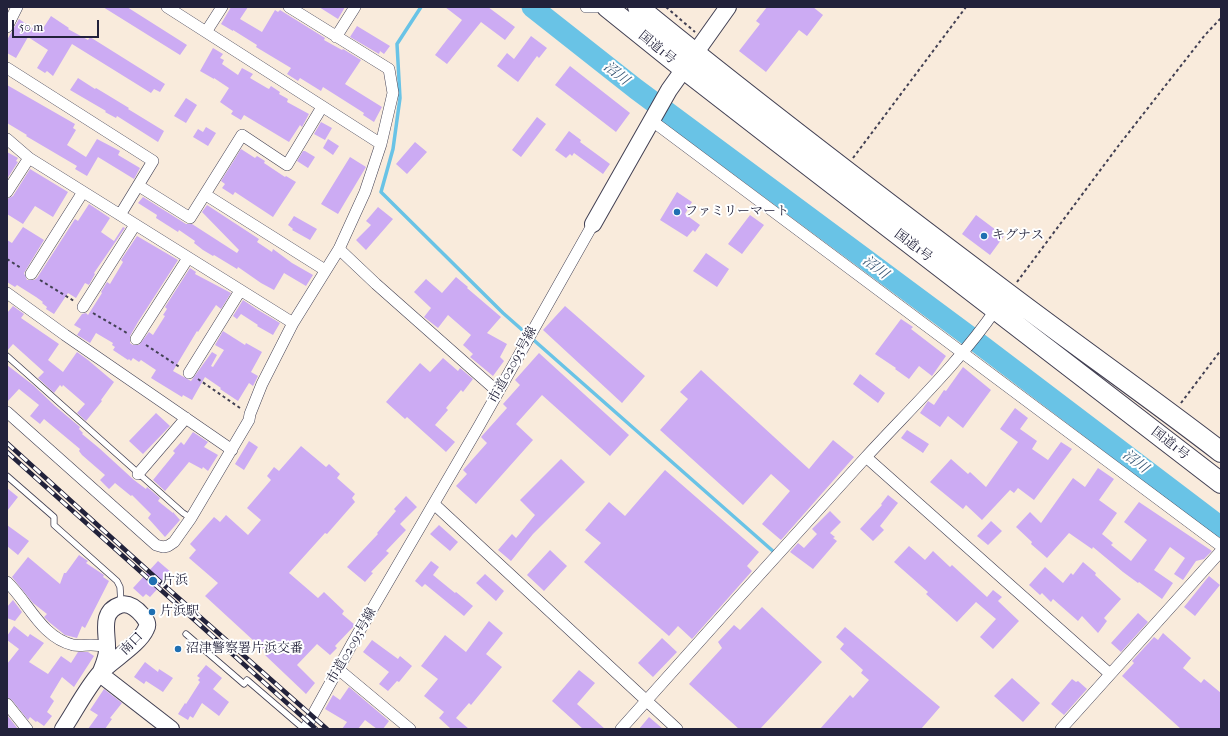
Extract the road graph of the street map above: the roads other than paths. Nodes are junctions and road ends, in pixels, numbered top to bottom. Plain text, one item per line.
1 (18, 7) edge
2 (167, 7) edge
3 (222, 7) edge
4 (289, 7) edge
5 (355, 7) edge
6 (586, 7) edge
7 (596, 7) edge
8 (607, 7) edge
9 (638, 7) edge
10 (728, 7) edge
11 (8, 20) edge
12 (206, 32) junction
13 (336, 37) junction
14 (695, 54) junction
15 (7, 68) edge
16 (322, 107) junction
17 (652, 119) junction
18 (7, 139) edge
19 (381, 144) junction
20 (29, 158) junction
21 (139, 186) junction
22 (7, 192) edge
23 (83, 192) junction
24 (206, 195) junction
25 (120, 215) junction
26 (592, 224) joint
27 (135, 225) junction
28 (339, 249) junction
29 (188, 258) junction
30 (325, 270) junction
31 (31, 274) dead end
32 (240, 291) junction
33 (7, 293) edge
34 (1002, 302) junction
35 (83, 307) dead end
36 (293, 323) junction
37 (136, 339) dead end
38 (964, 351) junction
39 (7, 356) edge
40 (189, 373) dead end
41 (498, 392) junction
42 (7, 412) edge
43 (186, 418) junction
44 (232, 450) junction
45 (1221, 452) edge
46 (866, 456) junction
47 (138, 474) junction
48 (7, 476) edge
49 (1221, 483) edge
50 (434, 504) junction
51 (191, 518) junction
52 (1221, 546) edge
53 (1221, 551) edge
54 (7, 582) edge
55 (121, 604) junction
56 (186, 634) dead end
57 (107, 646) junction
58 (338, 669) junction
59 (100, 674) junction
60 (1110, 674) junction
61 (646, 701) junction
62 (7, 704) edge
63 (27, 729) edge
64 (63, 729) edge
65 (171, 729) edge
66 (305, 729) edge
67 (410, 729) edge
68 (621, 729) edge
69 (677, 729) edge
70 (1061, 729) edge

1 - 11 street
2 - 12 street
3 - 12 street
4 - 13 street
5 - 13 street
6 - 7 street
8 - 14 highway, 国道1号
9 - 14 highway, 国道1号
10 - 14 street, 市道02093号線
12 - 16 street
13 - 19 street
14 - 17 street, 市道02093号線
14 - 34 highway, 国道1号
14 - 34 highway, 国道1号
15 - 21 street
16 - 19 street
16 - 24 street
17 - 26 street, 市道02093号線
17 - 38 street
18 - 20 street
19 - 28 street
20 - 22 street
20 - 23 street
21 - 24 street
21 - 25 street
23 - 25 street
23 - 31 street
24 - 30 street
25 - 27 street
26 - 41 street, 市道02093号線
27 - 29 street
27 - 35 street
28 - 30 street
28 - 41 street
29 - 32 street
29 - 37 street
30 - 36 street
32 - 36 street
32 - 40 street
33 - 43 street
34 - 38 street
34 - 45 highway, 国道1号
34 - 49 highway, 国道1号
36 - 44 street
38 - 46 street
38 - 52 street
39 - 47 lane
41 - 50 street, 市道02093号線
42 - 51 street
43 - 44 street
43 - 47 street
44 - 51 street
46 - 60 street
46 - 61 street
47 - 51 lane
48 - 55 lane
50 - 58 street, 市道02093号線
50 - 61 street
53 - 60 street
54 - 57 street
55 - 57 street, 南口
55 - 59 street, 南口
56 - 66 lane
57 - 59 street, 南口
58 - 66 street, 市道02093号線
58 - 67 street
59 - 64 street
59 - 65 street
60 - 70 street
61 - 68 street
61 - 69 street
62 - 63 street

